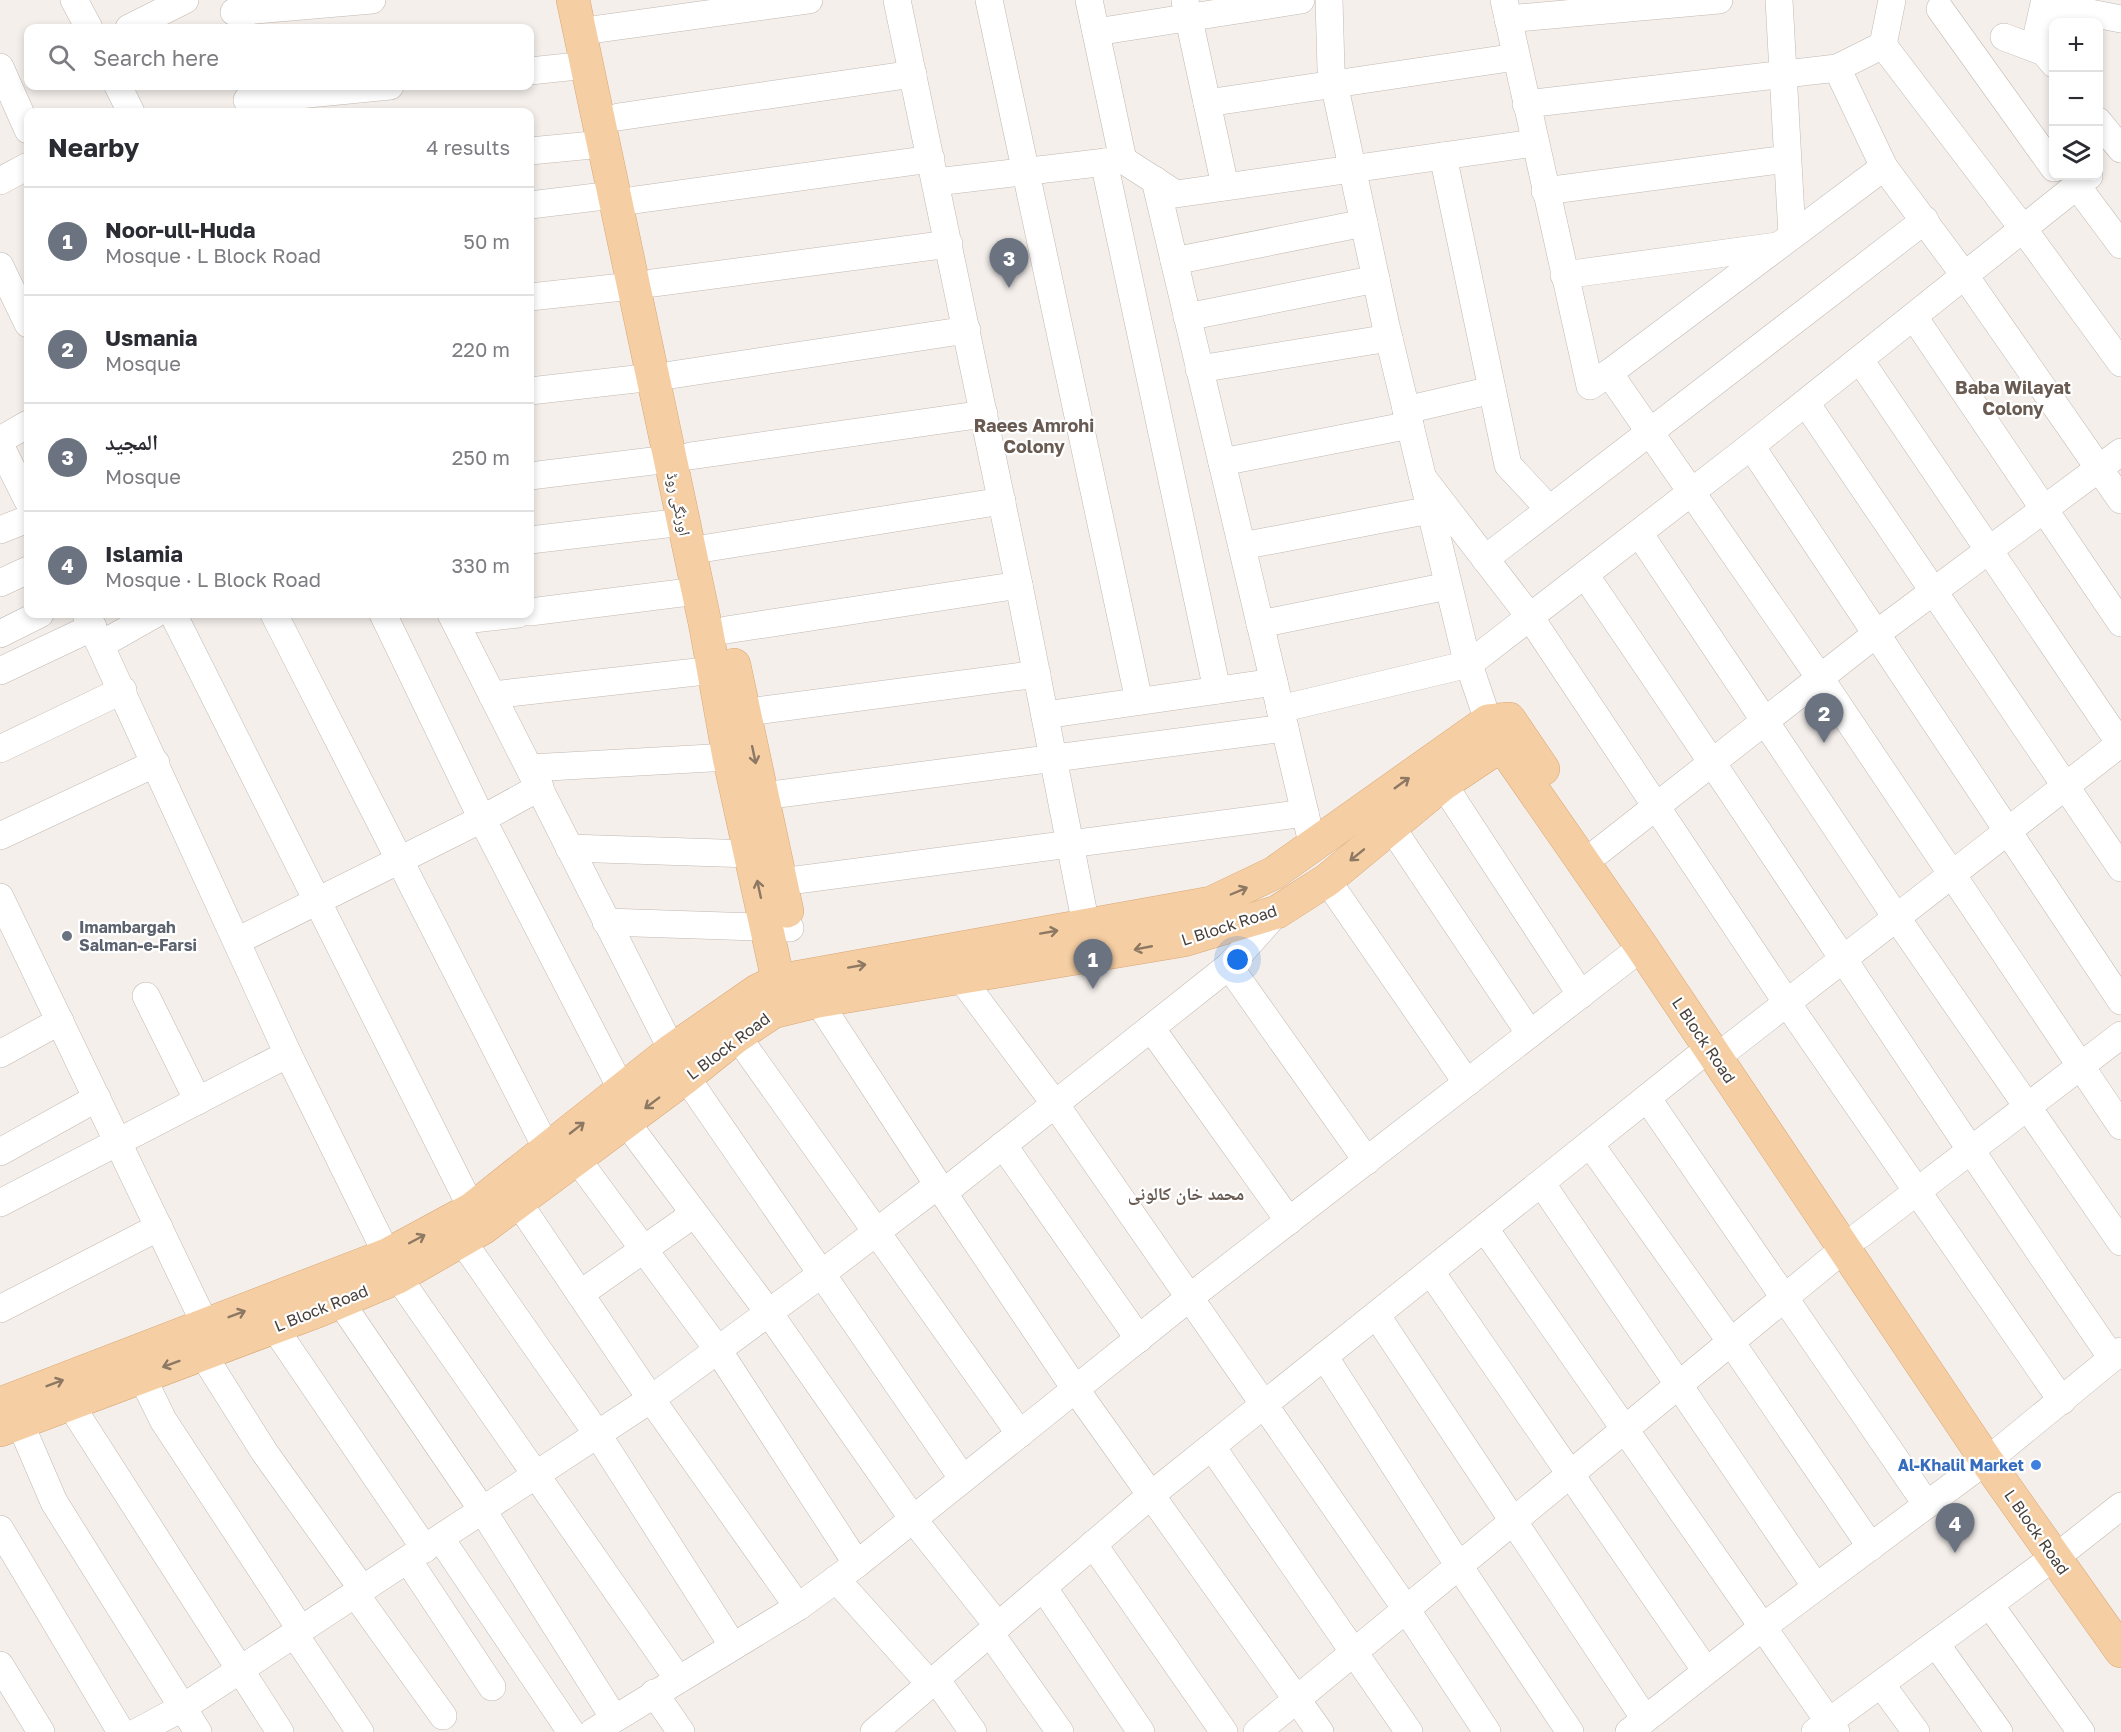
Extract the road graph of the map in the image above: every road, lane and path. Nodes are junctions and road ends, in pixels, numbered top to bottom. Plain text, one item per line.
1 (74, 0) edge
2 (185, 0) edge
3 (372, 0) edge
4 (573, 0) edge
5 (809, 0) edge
6 (897, 0) edge
7 (989, 0) edge
8 (1089, 0) edge
9 (1300, 0) edge
10 (1329, 0) edge
11 (1719, 0) edge
12 (1779, 0) edge
13 (1892, 0) edge
14 (1187, 9) edge
15 (1506, 9) edge
16 (1940, 9) dead end
17 (234, 12) dead end
18 (595, 14) edge
19 (2121, 19) edge
20 (87, 24) edge
21 (137, 24) edge
22 (1096, 32) junction
23 (2004, 37) dead end
24 (1883, 45) junction
25 (2044, 56) edge
26 (1516, 57) junction
27 (586, 65) junction
28 (0, 68) edge
29 (1837, 68) junction
30 (534, 71) edge
31 (913, 74) junction
32 (1782, 74) junction
33 (1335, 84) junction
34 (120, 90) edge
35 (349, 90) edge
36 (247, 100) dead end
37 (1207, 103) junction
38 (1526, 104) junction
39 (128, 108) edge
40 (24, 121) edge
41 (2102, 126) edge
42 (610, 130) junction
43 (1534, 143) junction
44 (2121, 149) edge
45 (534, 150) edge
46 (1443, 156) junction
47 (1787, 159) junction
48 (1114, 161) junction
49 (2049, 161) edge
50 (2103, 164) edge
51 (1884, 167) junction
52 (24, 168) edge
53 (1353, 170) junction
54 (934, 171) junction
55 (1025, 172) junction
56 (1155, 180) junction
57 (0, 181) edge
58 (2074, 182) edge
59 (1225, 186) junction
60 (1545, 191) junction
61 (624, 197) junction
62 (534, 205) edge
63 (1925, 220) junction
64 (1364, 224) junction
65 (2024, 230) junction
66 (1786, 240) junction
67 (949, 244) junction
68 (2121, 245) edge
69 (1174, 261) junction
70 (0, 266) edge
71 (1564, 274) junction
72 (1965, 276) junction
73 (1376, 279) junction
74 (642, 285) junction
75 (534, 297) edge
76 (24, 316) edge
77 (1187, 317) junction
78 (1914, 317) junction
79 (967, 330) junction
80 (1389, 339) junction
81 (1860, 360) junction
82 (2121, 363) edge
83 (1200, 369) junction
84 (1609, 373) junction
85 (662, 376) junction
86 (1492, 390) junction
87 (534, 391) edge
88 (1806, 403) junction
89 (984, 414) junction
90 (1408, 417) junction
91 (24, 426) edge
92 (1649, 431) junction
93 (0, 440) edge
94 (1750, 446) junction
95 (680, 457) junction
96 (4, 460) edge
97 (2110, 460) edge
98 (1222, 462) junction
99 (534, 475) edge
100 (1423, 478) junction
101 (1691, 492) junction
102 (24, 494) edge
103 (2121, 500) edge
104 (1002, 501) junction
105 (2045, 508) junction
106 (1549, 509) junction
107 (1430, 510) junction
108 (24, 521) edge
109 (683, 522) junction
110 (0, 530) edge
111 (1639, 533) junction
112 (534, 540) edge
113 (1242, 546) junction
114 (707, 548) junction
115 (1990, 550) junction
116 (1485, 559) junction
117 (24, 572) edge
118 (1585, 575) junction
119 (0, 583) edge
120 (1019, 585) junction
121 (1449, 586) junction
122 (697, 591) junction
123 (1933, 591) junction
124 (534, 611) edge
125 (1530, 617) junction
126 (32, 618) edge
127 (138, 618) edge
128 (175, 618) edge
129 (276, 618) edge
130 (384, 618) edge
131 (454, 618) edge
132 (2121, 623) edge
133 (1260, 624) junction
134 (94, 628) edge
135 (726, 630) junction
136 (0, 634) edge
137 (1876, 634) junction
138 (1469, 664) junction
139 (0, 670) edge
140 (714, 670) junction
141 (1037, 674) junction
142 (1820, 678) junction
143 (1274, 682) junction
144 (123, 690) junction
145 (1217, 690) junction
146 (492, 695) junction
147 (1138, 701) junction
148 (733, 714) junction
149 (1045, 715) junction
150 (1282, 719) junction
151 (1766, 720) junction
152 (1492, 735) junction
153 (2121, 744) edge
154 (0, 749) edge
155 (729, 757) junction
156 (1054, 759) junction
157 (1714, 762) junction
158 (156, 763) junction
159 (535, 777) junction
160 (1443, 784) junction
161 (2065, 786) junction
162 (763, 796) junction
163 (1658, 807) junction
164 (1305, 813) junction
165 (482, 819) junction
166 (1392, 828) junction
167 (2007, 831) junction
168 (0, 836) edge
169 (1070, 844) junction
170 (1312, 847) junction
171 (569, 848) junction
172 (1598, 852) junction
173 (751, 854) junction
174 (399, 860) junction
175 (2121, 868) edge
176 (1950, 875) junction
177 (1327, 880) junction
178 (782, 882) junction
179 (0, 897) edge
180 (317, 901) junction
181 (1277, 912) junction
182 (1896, 917) junction
183 (606, 922) junction
184 (1086, 925) junction
185 (779, 927) junction
186 (237, 941) junction
187 (11, 947) edge
188 (1642, 947) junction
189 (1844, 959) junction
190 (1229, 966) junction
191 (961, 978) junction
192 (797, 994) junction
193 (1581, 994) junction
194 (146, 996) dead end
195 (2121, 1001) edge
196 (1787, 1002) junction
197 (60, 1021) junction
198 (1151, 1028) junction
199 (1530, 1034) junction
200 (736, 1035) junction
201 (2121, 1035) edge
202 (1719, 1048) junction
203 (0, 1054) edge
204 (288, 1054) junction
205 (679, 1064) junction
206 (2079, 1067) junction
207 (1467, 1083) junction
208 (97, 1098) junction
209 (1647, 1098) junction
210 (198, 1101) junction
211 (1055, 1104) junction
212 (625, 1107) junction
213 (2027, 1107) junction
214 (2121, 1126) edge
215 (118, 1143) junction
216 (1590, 1144) junction
217 (1003, 1145) junction
218 (0, 1152) edge
219 (1969, 1152) junction
220 (562, 1155) junction
221 (1367, 1161) junction
222 (1542, 1184) junction
223 (940, 1189) junction
224 (1916, 1192) junction
225 (518, 1202) junction
226 (0, 1203) edge
227 (472, 1209) junction
228 (694, 1214) junction
229 (1289, 1221) junction
230 (159, 1227) junction
231 (1485, 1229) junction
232 (876, 1233) junction
233 (463, 1242) junction
234 (1852, 1242) junction
235 (2121, 1242) edge
236 (643, 1250) junction
237 (393, 1266) junction
238 (1431, 1272) junction
239 (820, 1275) junction
240 (580, 1294) junction
241 (1785, 1297) junction
242 (1189, 1298) junction
243 (339, 1300) junction
244 (0, 1309) edge
245 (769, 1313) junction
246 (1377, 1316) junction
247 (274, 1327) junction
248 (204, 1339) junction
249 (1139, 1339) junction
250 (1731, 1342) junction
251 (718, 1350) junction
252 (2116, 1355) edge
253 (1324, 1356) junction
254 (141, 1376) junction
255 (1678, 1386) junction
256 (1076, 1390) junction
257 (651, 1399) junction
258 (2062, 1401) junction
259 (70, 1404) junction
260 (1263, 1404) junction
261 (7, 1419) edge
262 (1623, 1431) junction
263 (1020, 1434) junction
264 (597, 1435) junction
265 (1212, 1448) junction
266 (1993, 1456) junction
267 (538, 1474) junction
268 (1571, 1474) junction
269 (963, 1479) junction
270 (1151, 1495) junction
271 (1928, 1505) junction
272 (2121, 1506) edge
273 (483, 1510) junction
274 (913, 1520) junction
275 (1513, 1522) junction
276 (0, 1529) edge
277 (1093, 1544) junction
278 (1871, 1546) junction
279 (424, 1549) junction
280 (2062, 1552) junction
281 (1458, 1566) junction
282 (846, 1571) junction
283 (1043, 1587) junction
284 (1816, 1587) junction
285 (359, 1592) junction
286 (1989, 1605) junction
287 (798, 1607) junction
288 (1406, 1609) junction
289 (2121, 1619) edge
290 (1764, 1626) junction
291 (994, 1629) junction
292 (298, 1633) junction
293 (1936, 1644) junction
294 (733, 1646) junction
295 (2121, 1651) edge
296 (1354, 1652) junction
297 (0, 1665) edge
298 (240, 1670) junction
299 (1706, 1671) junction
300 (678, 1679) junction
301 (933, 1681) junction
302 (1881, 1684) junction
303 (492, 1687) dead end
304 (654, 1694) junction
305 (1297, 1700) junction
306 (443, 1716) dead end
307 (166, 1720) edge
308 (610, 1725) edge
309 (1637, 1726) edge
310 (888, 1727) edge
311 (1826, 1729) edge
312 (41, 1732) edge
313 (121, 1732) edge
314 (137, 1732) edge
315 (198, 1732) edge
316 (280, 1732) edge
317 (360, 1732) edge
318 (571, 1732) edge
319 (681, 1732) edge
320 (973, 1732) edge
321 (1060, 1732) edge
322 (1141, 1732) edge
323 (1224, 1732) edge
324 (1257, 1732) edge
325 (1320, 1732) edge
326 (1409, 1732) edge
327 (1487, 1732) edge
328 (1570, 1732) edge
329 (1916, 1732) edge
330 (1999, 1732) edge
331 (2081, 1732) edge

1 - 20 street
2 - 21 street
3 - 17 street
4 - 27 main road, اورنگی روڈ
5 - 18 street
6 - 31 street
7 - 55 street
8 - 22 street
9 - 14 street
10 - 33 street
11 - 15 street
12 - 32 street
13 - 24 street
14 - 22 street
14 - 37 street
15 - 26 street
16 - 49 street
18 - 42 main road, اورنگی روڈ
19 - 25 street
22 - 48 street
23 - 25 street
24 - 29 street
24 - 65 street
26 - 33 street
26 - 38 street
27 - 30 street
27 - 42 main road, اورنگی روڈ
28 - 40 street
29 - 32 street
29 - 51 street
31 - 42 street
31 - 54 street
32 - 38 street
32 - 47 street
33 - 37 street
33 - 53 street
34 - 39 street
35 - 36 street
37 - 59 street
38 - 43 street
41 - 44 street
42 - 45 street
42 - 61 main road, اورنگی روڈ
43 - 46 street
43 - 60 street
44 - 50 street
46 - 53 street
46 - 86 street
47 - 60 street
47 - 66 street
48 - 55 street
48 - 56 street
48 - 145 street
51 - 63 street
51 - 66 street
52 - 57 street
53 - 59 street
53 - 64 street
54 - 55 street
54 - 61 street
54 - 67 street
55 - 147 street
56 - 59 street
56 - 69 street
58 - 65 street
58 - 68 street
60 - 71 street
61 - 62 street
61 - 74 main road, اورنگی روڈ
63 - 72 street
63 - 92 street
64 - 69 street
64 - 73 street
65 - 72 street
65 - 82 street
66 - 71 street
66 - 84 street
67 - 74 street
67 - 79 street
69 - 77 street
70 - 76 street
71 - 84 street
72 - 78 street
72 - 97 street
73 - 77 street
73 - 80 street
74 - 75 street
74 - 85 main road, اورنگی روڈ
77 - 83 street
78 - 81 street
78 - 105 street
79 - 85 street
79 - 89 street
80 - 83 street
80 - 90 street
81 - 88 street
81 - 115 street
83 - 98 street
84 - 92 street
85 - 87 street
85 - 95 main road, اورنگی روڈ
86 - 90 street
86 - 106 street
88 - 94 street
88 - 123 street
89 - 95 street
89 - 104 street
90 - 98 street
90 - 100 street
91 - 93 street
92 - 101 street
92 - 106 street
94 - 101 street
94 - 137 street
95 - 99 street
95 - 109 main road, اورنگی روڈ
95 - 114 main road, اورنگی روڈ
96 - 102 street
97 - 103 street
97 - 105 street
98 - 113 street
100 - 107 street
100 - 116 street
101 - 111 street
101 - 142 street
104 - 114 street
104 - 120 street
105 - 115 street
105 - 132 street
106 - 116 street
107 - 113 street
107 - 121 street
108 - 110 street
109 - 112 street
109 - 122 main road, اورنگی روڈ
111 - 118 street
111 - 151 street
113 - 133 street
114 - 135 main road, اورنگی روڈ
115 - 123 street
115 - 153 street
116 - 125 street
117 - 119 street
118 - 125 street
118 - 157 street
120 - 135 street
120 - 141 street
121 - 133 street
121 - 138 street
122 - 124 street
122 - 140 main road, اورنگی روڈ
123 - 137 street
123 - 161 street
125 - 138 street
125 - 163 street
126 - 136 street
127 - 134 street
128 - 180 street
129 - 174 street
130 - 165 street
131 - 146 street
133 - 143 street
134 - 139 street
134 - 144 street
135 - 148 main road, اورنگی روڈ
137 - 142 street
137 - 167 street
138 - 150 street
138 - 152 street
140 - 146 street
140 - 148 main road, اورنگی روڈ
141 - 148 street
141 - 149 street
142 - 151 street
142 - 176 street
143 - 145 street
143 - 150 street
144 - 154 street
144 - 158 street
145 - 147 street
146 - 159 street
147 - 149 street
148 - 155 main road, اورنگی روڈ
148 -> 162 main road, اورنگی روڈ
149 - 156 street
150 - 156 street
150 - 164 street
151 - 157 street
151 - 182 street
152 - 160 main road, L Block Road
170 -> 152 main road, L Block Road
152 - 172 main road, L Block Road
152 - 188 main road, L Block Road
153 - 161 street
155 - 159 street
155 - 173 main road, اورنگی روڈ
156 - 162 street
156 - 169 street
157 - 163 street
157 - 189 street
158 - 168 street
158 - 186 street
159 - 165 street
159 - 171 street
160 - 166 main road, L Block Road
160 - 193 street
161 - 167 street
161 - 175 street
162 - 178 main road, اورنگی روڈ
163 - 172 street
163 - 196 street
164 - 169 street
164 - 170 street
165 - 174 street
165 - 212 street
166 -> 177 main road, L Block Road
166 - 199 street
167 - 176 street
167 - 195 street
169 - 178 street
169 - 184 street
184 -> 170 main road, L Block Road
171 - 173 street
171 - 183 street
172 - 202 main road, L Block Road
185 -> 173 main road, اورنگی روڈ
174 - 180 street
174 - 220 street
176 - 182 street
176 - 206 street
177 - 181 main road, L Block Road
177 - 207 street
178 - 185 main road, اورنگی روڈ
179 - 187 street
180 - 186 street
180 - 227 street
181 - 190 street
181 -> 191 main road, L Block Road
182 - 189 street
182 - 213 street
183 - 185 street
183 - 205 street
192 -> 184 main road, L Block Road
185 - 192 main road, اورنگی روڈ
186 - 204 street
187 - 197 street
188 - 193 street
188 - 202 main road, L Block Road
189 - 196 street
189 - 219 street
190 - 198 street
190 - 221 street
191 - 192 main road, L Block Road
191 - 211 street
192 - 200 main road, L Block Road
192 - 205 main road, L Block Road
192 - 223 street
193 - 199 street
194 - 210 street
196 - 202 street
196 - 224 street
197 - 203 street
197 - 208 street
198 - 211 street
198 - 229 street
199 - 207 street
200 - 205 main road, L Block Road
200 - 232 street
201 - 206 street
202 - 209 street
202 - 234 main road, L Block Road
204 - 210 street
204 - 237 street
205 - 212 main road, L Block Road
205 - 239 street
206 - 213 street
206 - 214 street
207 - 221 street
208 - 215 street
208 - 218 street
209 - 216 street
209 - 241 street
210 - 215 street
211 - 217 street
211 - 242 street
212 - 220 main road, L Block Road
212 - 228 street
213 - 219 street
213 - 235 street
215 - 226 street
215 - 230 street
216 - 222 street
216 - 250 street
217 - 223 street
217 - 249 street
219 - 224 street
219 - 252 street
220 - 225 main road, L Block Road
220 - 227 main road, L Block Road
220 - 236 street
221 - 229 street
222 - 231 street
222 - 255 street
223 - 232 street
223 - 256 street
224 - 234 street
224 - 258 street
225 - 233 main road, L Block Road
225 - 240 street
237 -> 227 main road, L Block Road
228 - 236 street
228 - 245 street
229 - 242 street
230 - 244 street
230 - 248 street
231 - 238 street
231 - 262 street
232 - 239 street
232 - 263 street
233 - 237 main road, L Block Road
233 - 264 street
234 - 241 street
234 - 266 main road, L Block Road
236 - 240 street
236 - 251 street
237 - 243 main road, L Block Road
248 -> 237 main road, L Block Road
237 - 267 street
238 - 246 street
238 - 268 street
239 - 245 street
239 - 269 street
240 - 257 street
241 - 250 street
241 - 271 street
242 - 249 street
242 - 260 street
243 - 247 main road, L Block Road
243 - 273 street
245 - 251 street
245 - 274 street
246 - 253 street
246 - 275 street
247 - 248 main road, L Block Road
247 - 279 street
248 -> 254 main road, L Block Road
261 -> 248 main road, L Block Road
248 - 285 street
249 - 256 street
250 - 255 street
250 - 278 street
251 - 257 street
251 - 282 street
252 - 258 street
253 - 260 street
253 - 281 street
254 - 259 main road, L Block Road
254 - 292 street
255 - 262 street
255 - 284 street
256 - 263 street
256 - 270 street
257 - 264 street
257 - 287 street
258 - 266 street
259 - 261 main road, L Block Road
259 - 298 street
260 - 265 street
260 - 288 street
261 - 307 street
262 - 268 street
262 - 290 street
263 - 269 street
264 - 267 street
264 - 294 street
265 - 270 street
265 - 296 street
266 - 271 street
266 - 280 main road, L Block Road
267 - 273 street
267 - 300 street
268 - 275 street
268 - 299 street
269 - 274 street
270 - 277 street
270 - 305 street
271 - 278 street
272 - 280 street
273 - 279 street
273 - 308 street
274 - 282 street
274 - 291 street
275 - 281 street
275 - 309 street
276 - 313 street
277 - 283 street
277 - 323 street
278 - 284 street
279 - 285 street
279 - 303 street
279 - 318 street
280 - 286 street
280 - 289 main road, L Block Road
280 - 295 main road, L Block Road
281 - 288 street
281 - 328 street
282 - 287 street
282 - 301 street
283 - 291 street
283 - 322 street
284 - 290 street
285 - 292 street
285 - 306 street
286 - 293 street
286 - 331 street
287 - 294 street
288 - 296 street
288 - 327 street
290 - 299 street
290 - 311 street
291 - 301 street
291 - 321 street
292 - 298 street
292 - 317 street
293 - 302 street
293 - 330 street
294 - 300 street
296 - 305 street
296 - 326 street
297 - 312 street
298 - 307 street
298 - 316 street
299 - 309 street
300 - 304 street
301 - 310 street
301 - 320 street
302 - 311 street
302 - 329 street
304 - 308 street
304 - 319 street
305 - 324 street
305 - 325 street
307 - 314 street
307 - 315 street

